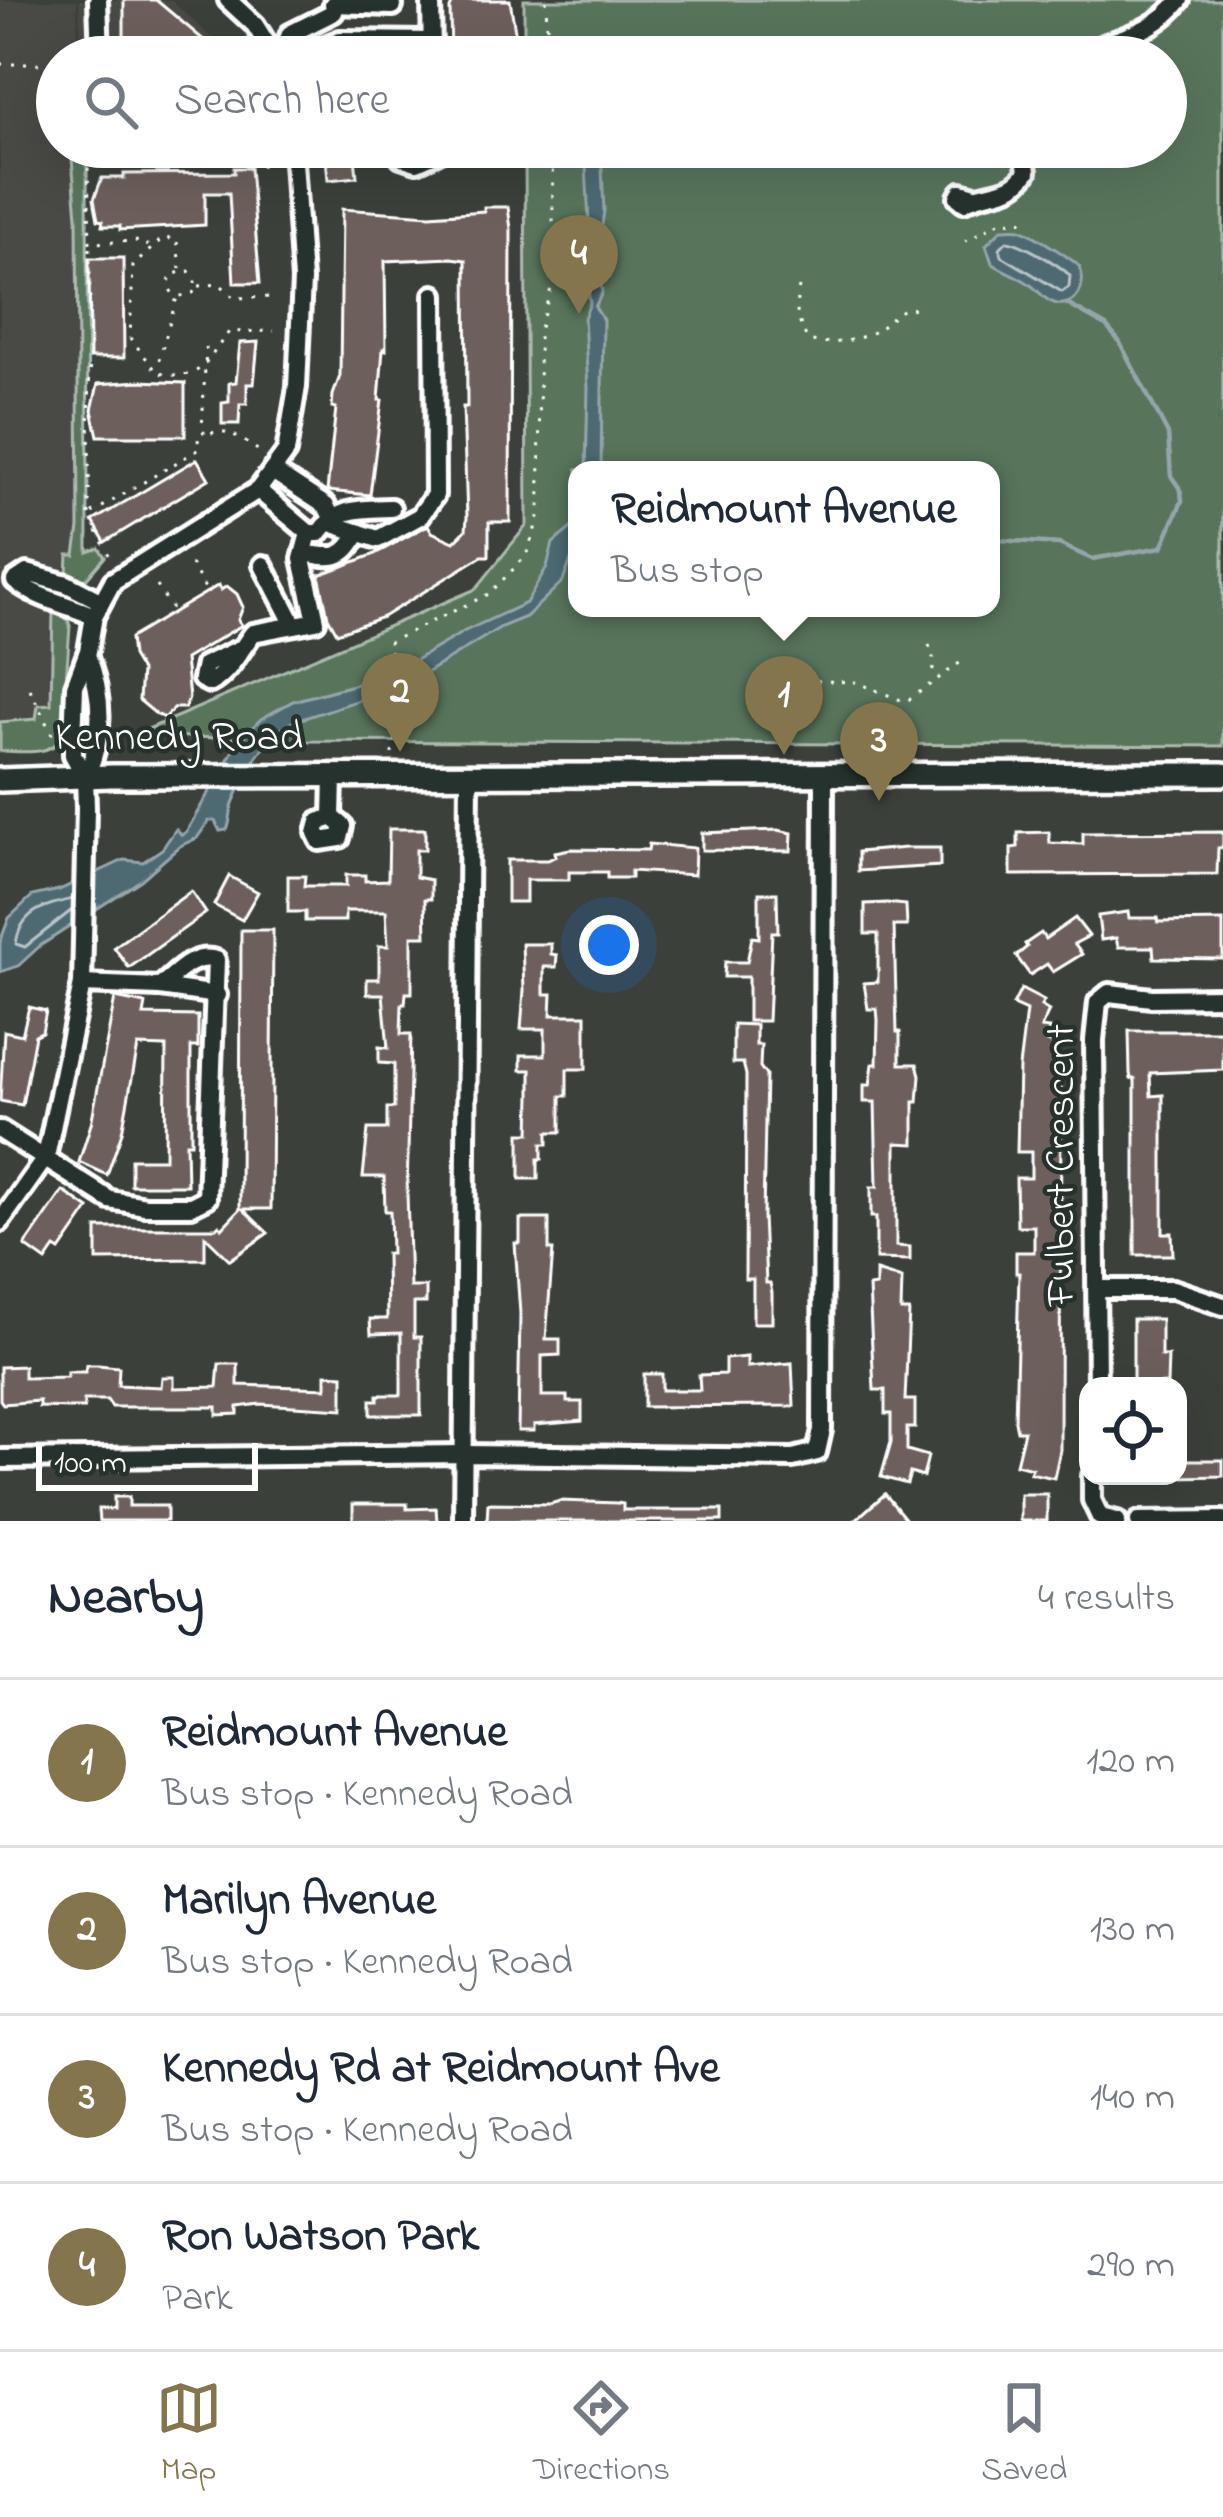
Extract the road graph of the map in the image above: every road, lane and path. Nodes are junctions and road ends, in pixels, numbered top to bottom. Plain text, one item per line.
1 (98, 0) edge
2 (228, 0) edge
3 (431, 0) edge
4 (546, 0) edge
5 (1180, 0) edge
6 (334, 5) edge
7 (393, 6) dead end
8 (99, 36) edge
9 (264, 36) edge
10 (289, 36) edge
11 (339, 36) edge
12 (432, 36) edge
13 (547, 36) edge
14 (1133, 36) edge
15 (0, 64) edge
16 (36, 64) edge
17 (88, 168) edge
18 (294, 168) edge
19 (552, 168) edge
20 (1027, 168) edge
21 (974, 196) dead end
22 (1031, 220) dead end
23 (964, 241) dead end
24 (90, 243) junction
25 (151, 248) junction
26 (180, 269) junction
27 (197, 286) junction
28 (799, 287) dead end
29 (434, 296) dead end
30 (177, 297) junction
31 (274, 297) dead end
32 (918, 309) dead end
33 (274, 331) dead end
34 (206, 347) dead end
35 (159, 360) dead end
36 (206, 367) junction
37 (205, 433) junction
38 (258, 450) dead end
39 (274, 472) junction
40 (258, 490) junction
41 (391, 508) dead end
42 (89, 515) junction
43 (331, 516) junction
44 (358, 532) junction
45 (309, 533) junction
46 (304, 554) junction
47 (110, 556) dead end
48 (191, 564) dead end
49 (263, 566) dead end
50 (157, 586) dead end
51 (206, 590) dead end
52 (172, 608) dead end
53 (294, 625) junction
54 (928, 645) dead end
55 (242, 648) dead end
56 (961, 662) dead end
57 (757, 679) dead end
58 (932, 681) junction
59 (30, 689) dead end
60 (56, 741) dead end
61 (1223, 774) edge
62 (333, 776) junction
63 (392, 776) junction
64 (824, 776) junction
65 (85, 777) junction
66 (469, 777) junction
67 (0, 780) edge
68 (332, 817) dead end
69 (82, 984) junction
70 (160, 987) junction
71 (217, 995) junction
72 (1223, 997) edge
73 (0, 1130) edge
74 (46, 1157) junction
75 (0, 1222) edge
76 (1099, 1289) junction
77 (1223, 1306) edge
78 (1096, 1377) edge
79 (466, 1454) junction
80 (0, 1460) edge
81 (1093, 1485) edge
82 (1223, 1520) edge
83 (464, 1521) edge
84 (1117, 1521) edge
85 (1138, 1521) edge

1 - 8 street
2 - 9 street
3 - 12 street
4 - 13 path
5 - 14 street
6 - 7 street
6 - 10 street
6 - 11 street
15 - 16 path
17 - 24 path
18 - 39 street
19 - 63 path
20 - 21 street
22 - 23 path
24 - 25 path
24 - 42 path
25 - 26 path
25 - 36 path
26 - 27 path
26 - 30 path
27 - 30 path
27 - 31 path
28 - 32 path
29 - 44 street
30 - 35 path
33 - 36 path
34 - 36 path
36 - 37 path
37 - 38 path
37 - 42 path
39 - 40 street
39 - 43 street
40 - 45 street
40 - 65 street
41 - 43 street
42 - 47 path
43 - 44 street
43 - 45 street
44 - 46 street
45 - 46 street
46 - 53 street
48 - 51 path
49 - 53 street
50 - 52 path
53 - 55 street
54 - 58 path
56 - 58 path
57 - 58 path
59 - 60 path
61 - 64 main road, Kennedy Road
62 - 63 main road, Kennedy Road
62 - 65 main road, Kennedy Road
62 - 68 street
63 - 66 main road, Kennedy Road
64 - 66 main road, Kennedy Road
64 - 79 street
65 - 67 main road, Kennedy Road
65 - 69 street
66 - 79 street
69 - 70 street
69 - 74 street
70 - 71 street
70 - 71 street
71 - 74 street
72 - 76 street, Fulbert Crescent
73 - 74 street
74 - 75 street
76 - 77 street
76 - 78 street, Fulbert Crescent
79 - 80 street
79 - 83 street
81 - 84 street
82 - 85 street

